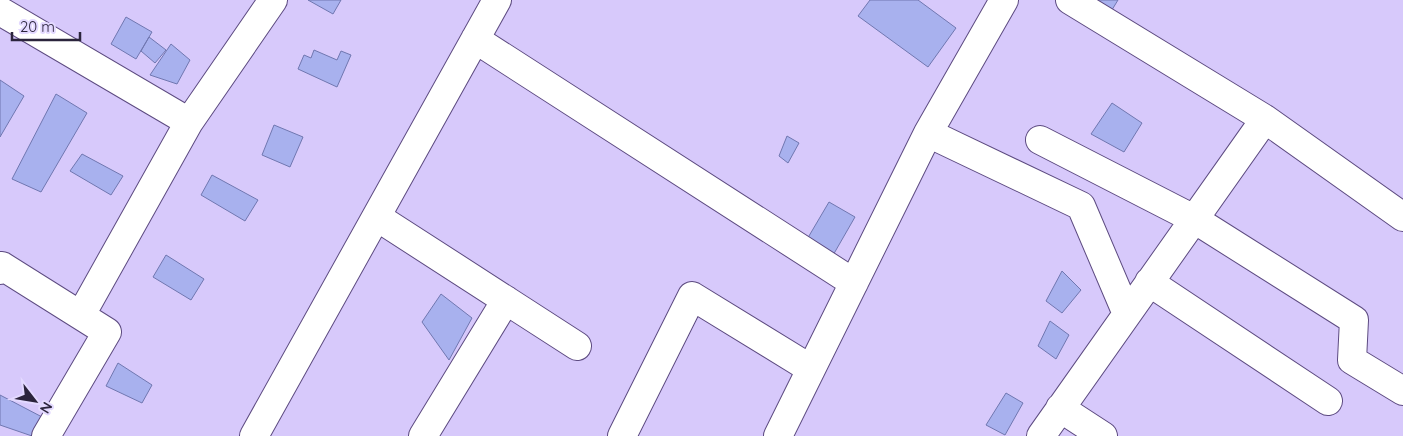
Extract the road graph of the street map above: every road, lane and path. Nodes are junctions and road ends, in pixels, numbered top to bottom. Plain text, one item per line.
1 (273, 0) edge
2 (497, 0) edge
3 (1004, 0) edge
4 (1070, 0) edge
5 (0, 11) edge
6 (475, 39) junction
7 (1265, 119) junction
8 (189, 122) junction
9 (928, 134) junction
10 (1040, 140) dead end
11 (1402, 212) edge
12 (377, 217) junction
13 (1194, 219) junction
14 (0, 270) edge
15 (1149, 282) junction
16 (854, 283) junction
17 (506, 300) junction
18 (1126, 314) junction
19 (81, 316) junction
20 (577, 346) dead end
21 (811, 369) junction
22 (1403, 391) edge
23 (1328, 401) dead end
24 (1060, 408) junction
25 (46, 436) edge
26 (254, 436) edge
27 (423, 436) edge
28 (622, 436) edge
29 (778, 436) edge
30 (1040, 436) edge
31 (1103, 436) edge

1 - 8 street
2 - 6 street
3 - 9 street
4 - 7 street
5 - 8 street
6 - 12 street
6 - 16 street
7 - 11 street
7 - 13 street
8 - 19 street
9 - 16 street
9 - 18 street
10 - 13 street
12 - 17 street
12 - 26 street
13 - 15 street
13 - 22 street
14 - 19 street
15 - 18 street
15 - 23 street
16 - 21 street
17 - 20 street
17 - 27 street
18 - 24 street
19 - 25 street
21 - 28 street
21 - 29 street
24 - 30 street
24 - 31 street

